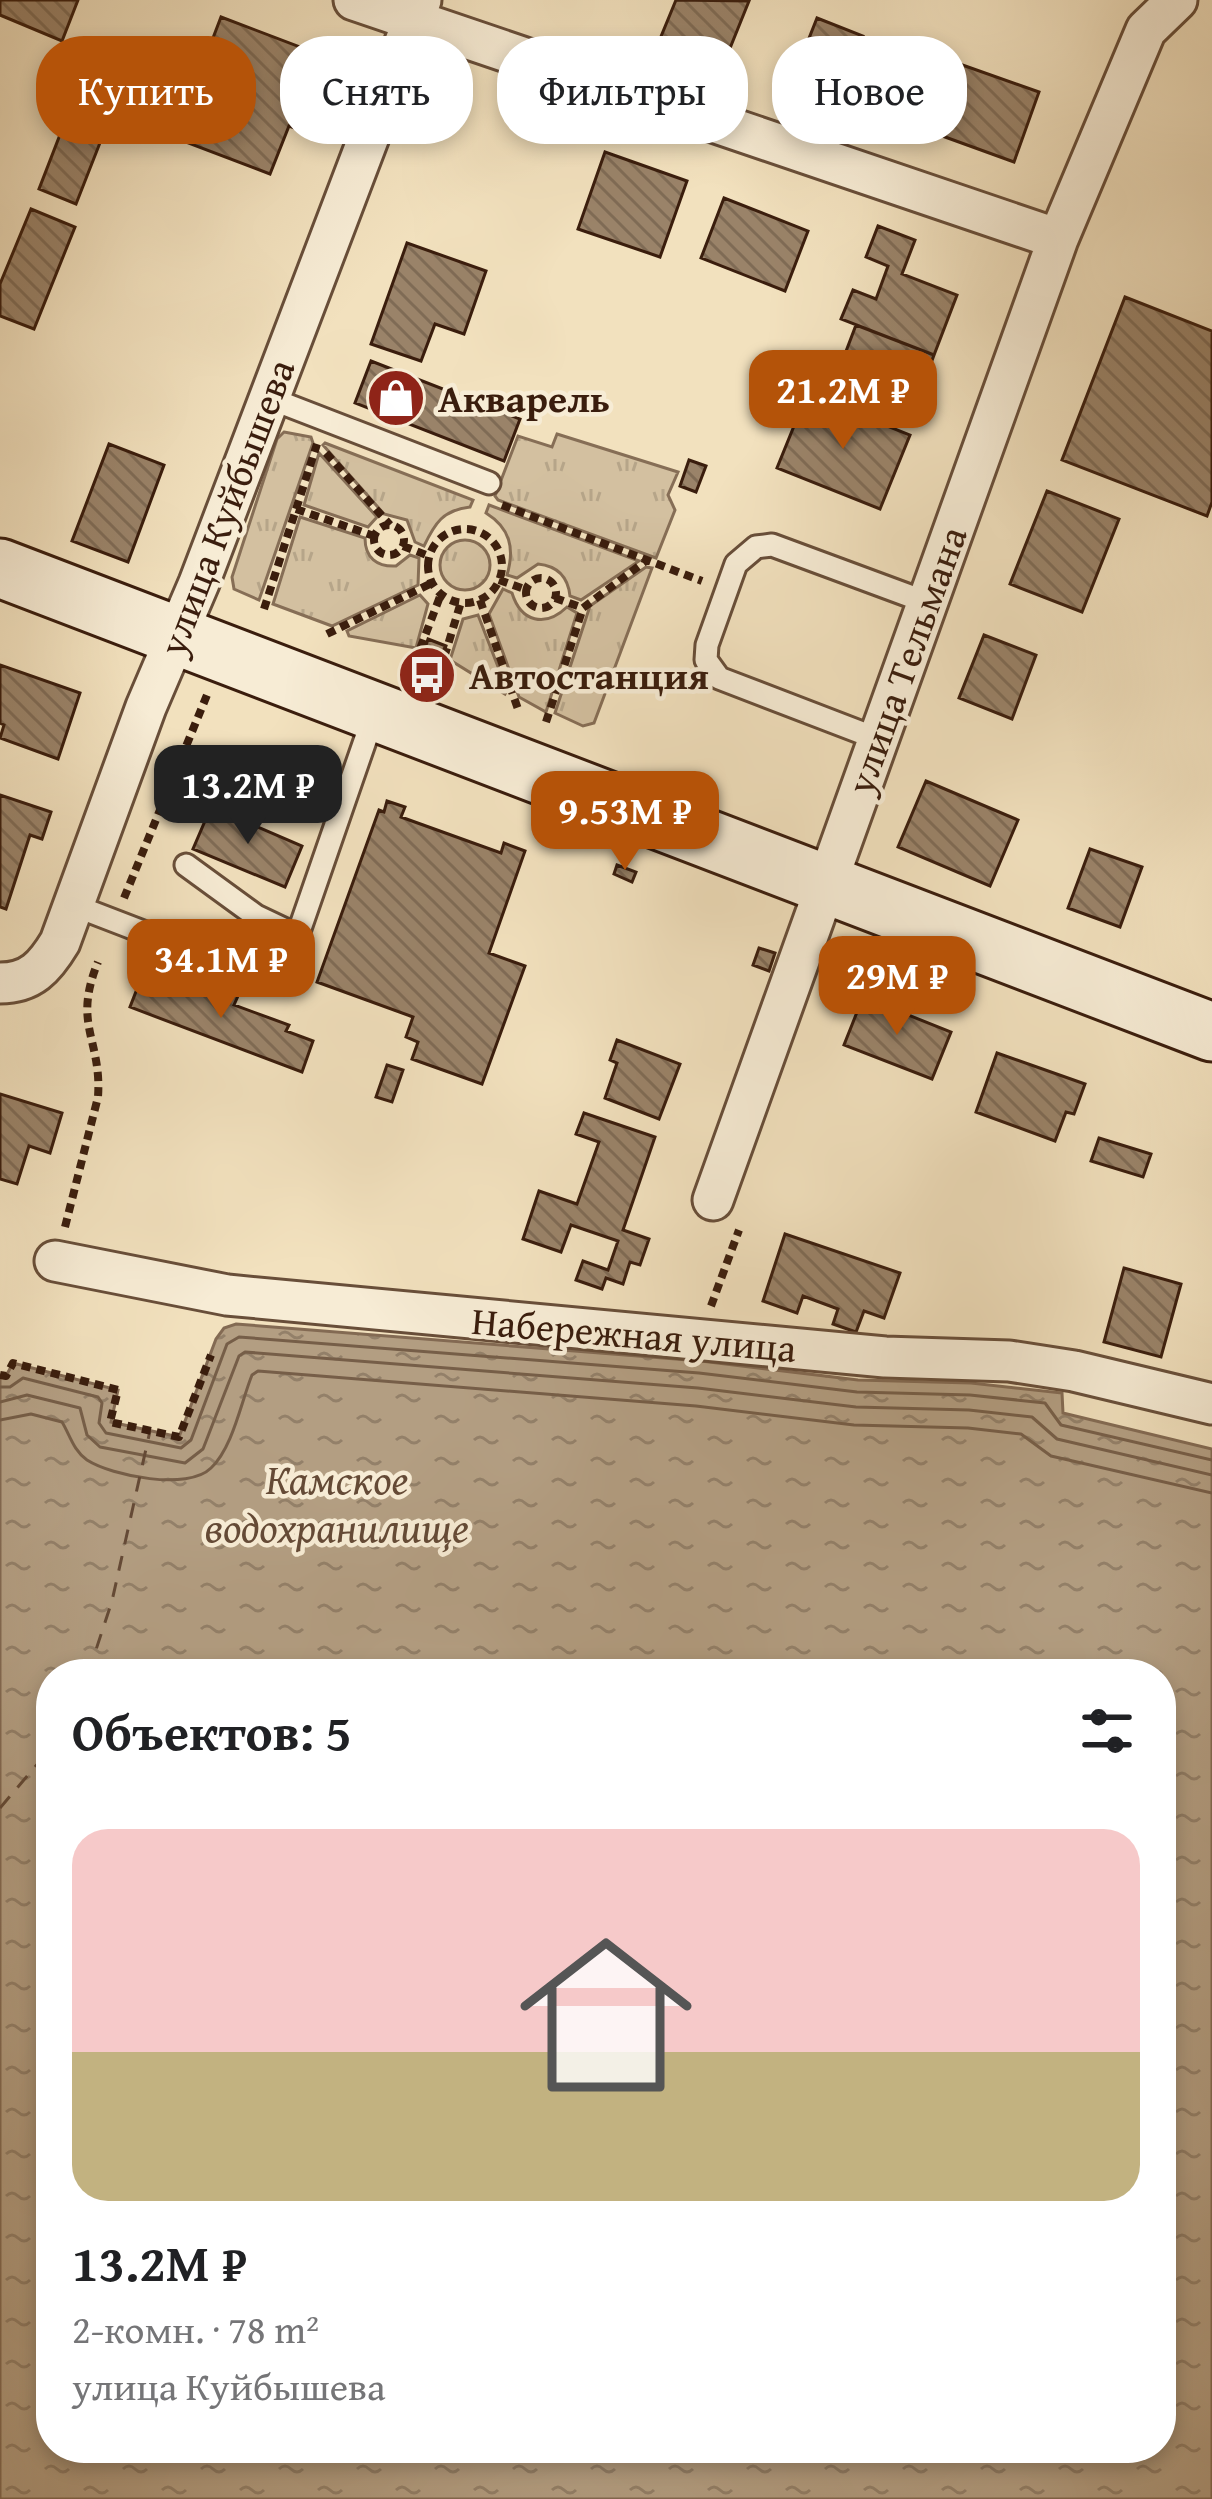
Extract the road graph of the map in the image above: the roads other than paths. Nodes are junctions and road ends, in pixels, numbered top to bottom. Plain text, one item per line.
1 (354, 0) edge
2 (1177, 0) edge
3 (417, 11) edge
4 (1058, 239) junction
5 (269, 398) junction
6 (486, 491) road end
7 (0, 568) edge
8 (926, 602) junction
9 (177, 635) junction
10 (375, 712) junction
11 (878, 739) junction
12 (186, 865) dead end
13 (825, 885) junction
14 (73, 905) junction
15 (298, 935) junction
16 (0, 983) edge
17 (1212, 1032) edge
18 (713, 1200) dead end
19 (56, 1261) road end
20 (1212, 1404) edge

1 - 3 street
2 - 4 street, улица Тельмана
3 - 4 street
3 - 5 street, улица Куйбышева
4 - 8 street, улица Тельмана
5 - 6 lane
5 - 9 street, улица Куйбышева
7 - 9 street
8 - 11 street, улица Тельмана
8 - 11 lane
9 - 10 street
9 - 14 street, улица Куйбышева
10 - 13 street
10 - 15 lane
11 - 13 street, улица Тельмана
12 - 15 lane
13 - 17 street
13 - 18 street, улица Тельмана
14 - 15 lane
14 - 16 street, улица Куйбышева
19 - 20 street, Набережная улица

